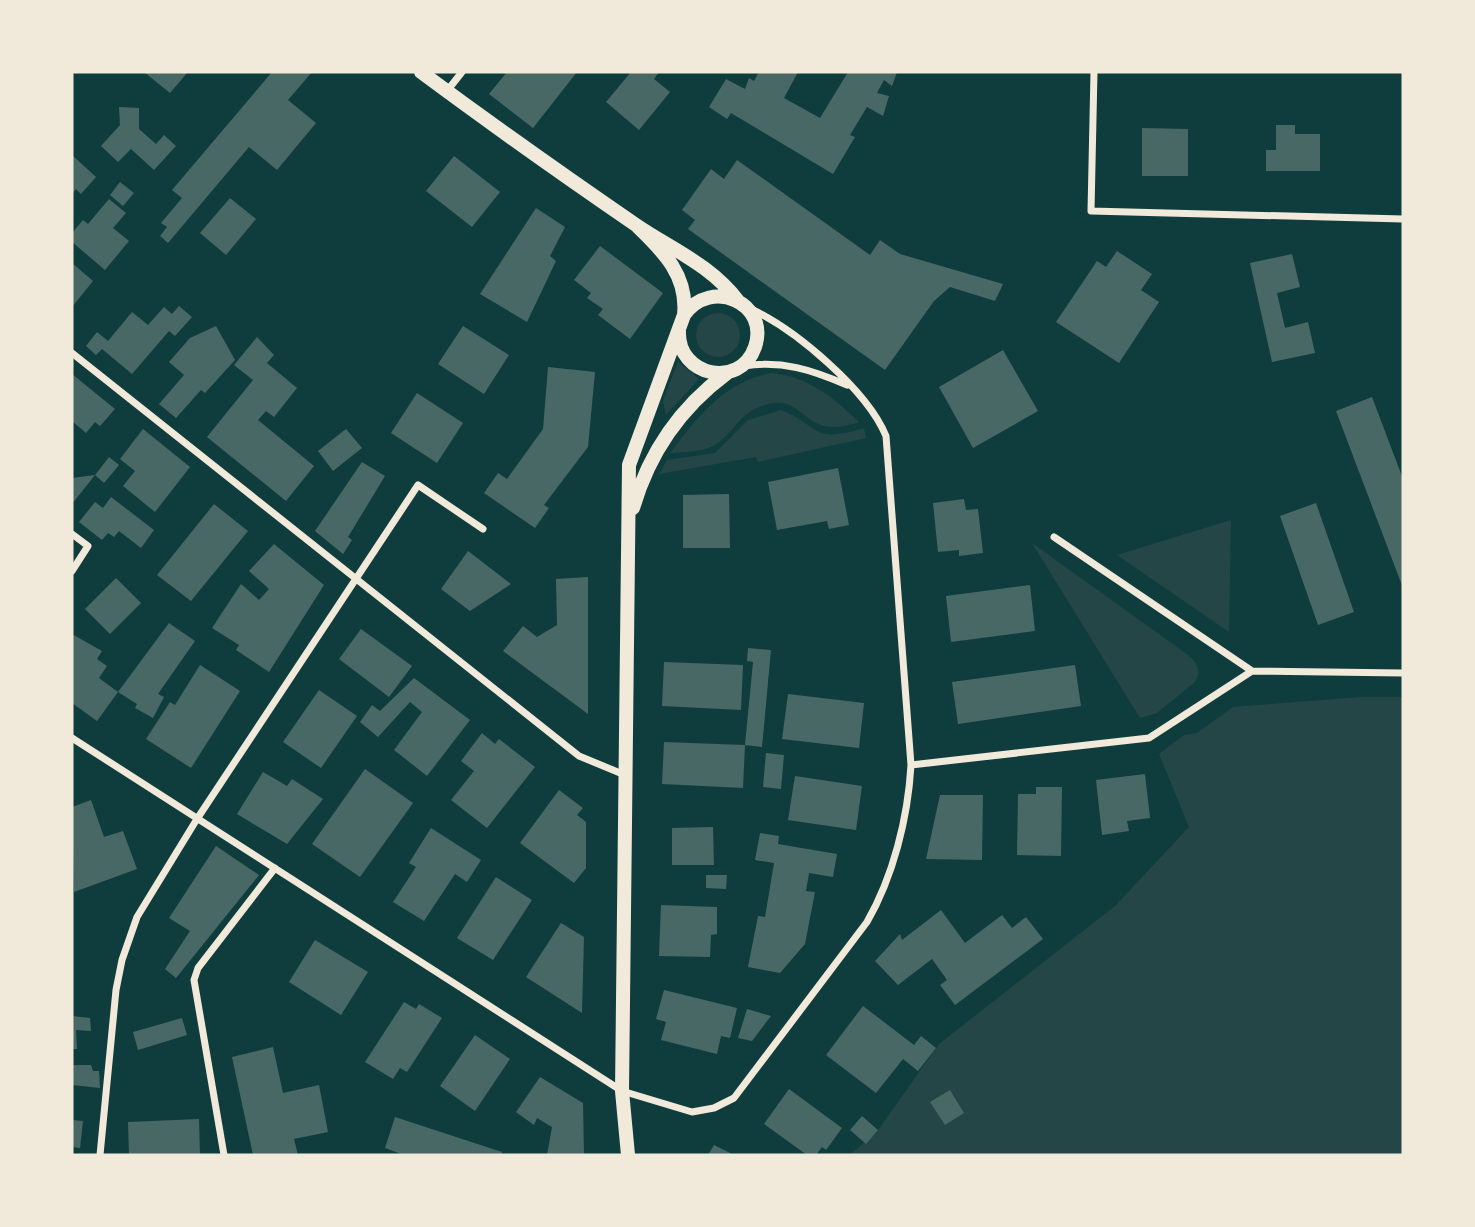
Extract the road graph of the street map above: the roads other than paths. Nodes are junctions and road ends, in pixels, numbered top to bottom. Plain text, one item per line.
1 (421, 72) edge
2 (462, 72) edge
3 (1094, 72) edge
4 (447, 91) junction
5 (1403, 219) edge
6 (638, 227) junction
7 (741, 303) junction
8 (681, 322) junction
9 (72, 353) edge
10 (734, 370) junction
11 (854, 389) junction
12 (483, 529) dead end
13 (626, 529) junction
14 (72, 534) edge
15 (1054, 537) dead end
16 (72, 571) edge
17 (358, 580) junction
18 (1252, 671) junction
19 (1403, 673) edge
20 (72, 738) edge
21 (911, 765) junction
22 (625, 775) junction
23 (197, 819) junction
24 (275, 868) junction
25 (622, 1091) junction
26 (100, 1155) edge
27 (224, 1155) edge
28 (628, 1155) edge

1 - 4 main road
2 - 4 street
3 - 5 street
4 - 6 main road
6 - 7 main road
6 - 8 main road
7 - 8 main road
7 - 10 main road
7 - 11 street
8 - 10 main road
8 - 13 main road
9 - 17 street
10 - 11 street
10 - 13 main road
11 - 21 street
12 - 17 street
13 - 22 main road
14 - 16 street
15 - 18 street
17 - 22 street
17 - 23 street
18 - 19 street
18 - 21 street
20 - 23 street
21 - 25 street
22 - 25 main road
23 - 24 street
23 - 26 street
24 - 25 street
24 - 27 street
25 - 28 main road

